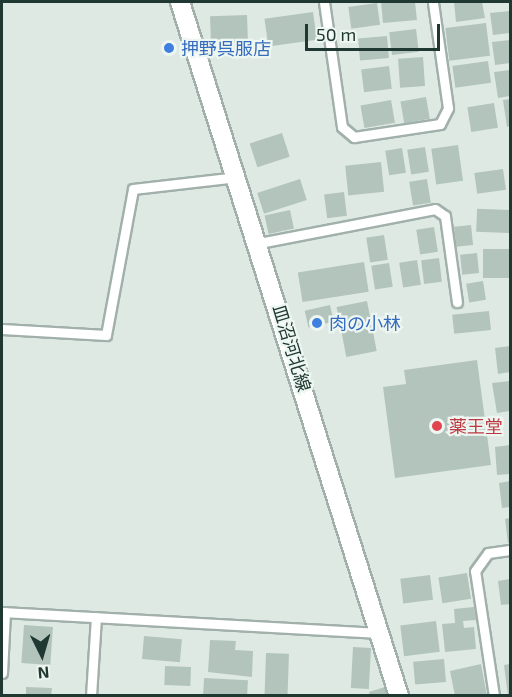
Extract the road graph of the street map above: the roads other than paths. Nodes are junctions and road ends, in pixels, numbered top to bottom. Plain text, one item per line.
1 (180, 2) edge
2 (324, 2) edge
3 (433, 2) edge
4 (239, 176) junction
5 (259, 243) junction
6 (457, 302) dead end
7 (2, 329) edge
8 (510, 550) edge
9 (3, 612) edge
10 (96, 617) junction
11 (381, 633) junction
12 (2, 656) edge
13 (2, 673) edge
14 (91, 696) edge
15 (399, 696) edge
16 (494, 696) edge

1 - 4 main road, 皿沼河北線
2 - 3 lane
4 - 5 main road, 皿沼河北線
4 - 7 lane
5 - 6 lane
5 - 11 main road, 皿沼河北線
8 - 16 lane
9 - 10 lane
9 - 12 lane
10 - 11 lane
10 - 14 lane
11 - 15 main road, 皿沼河北線
12 - 13 lane

